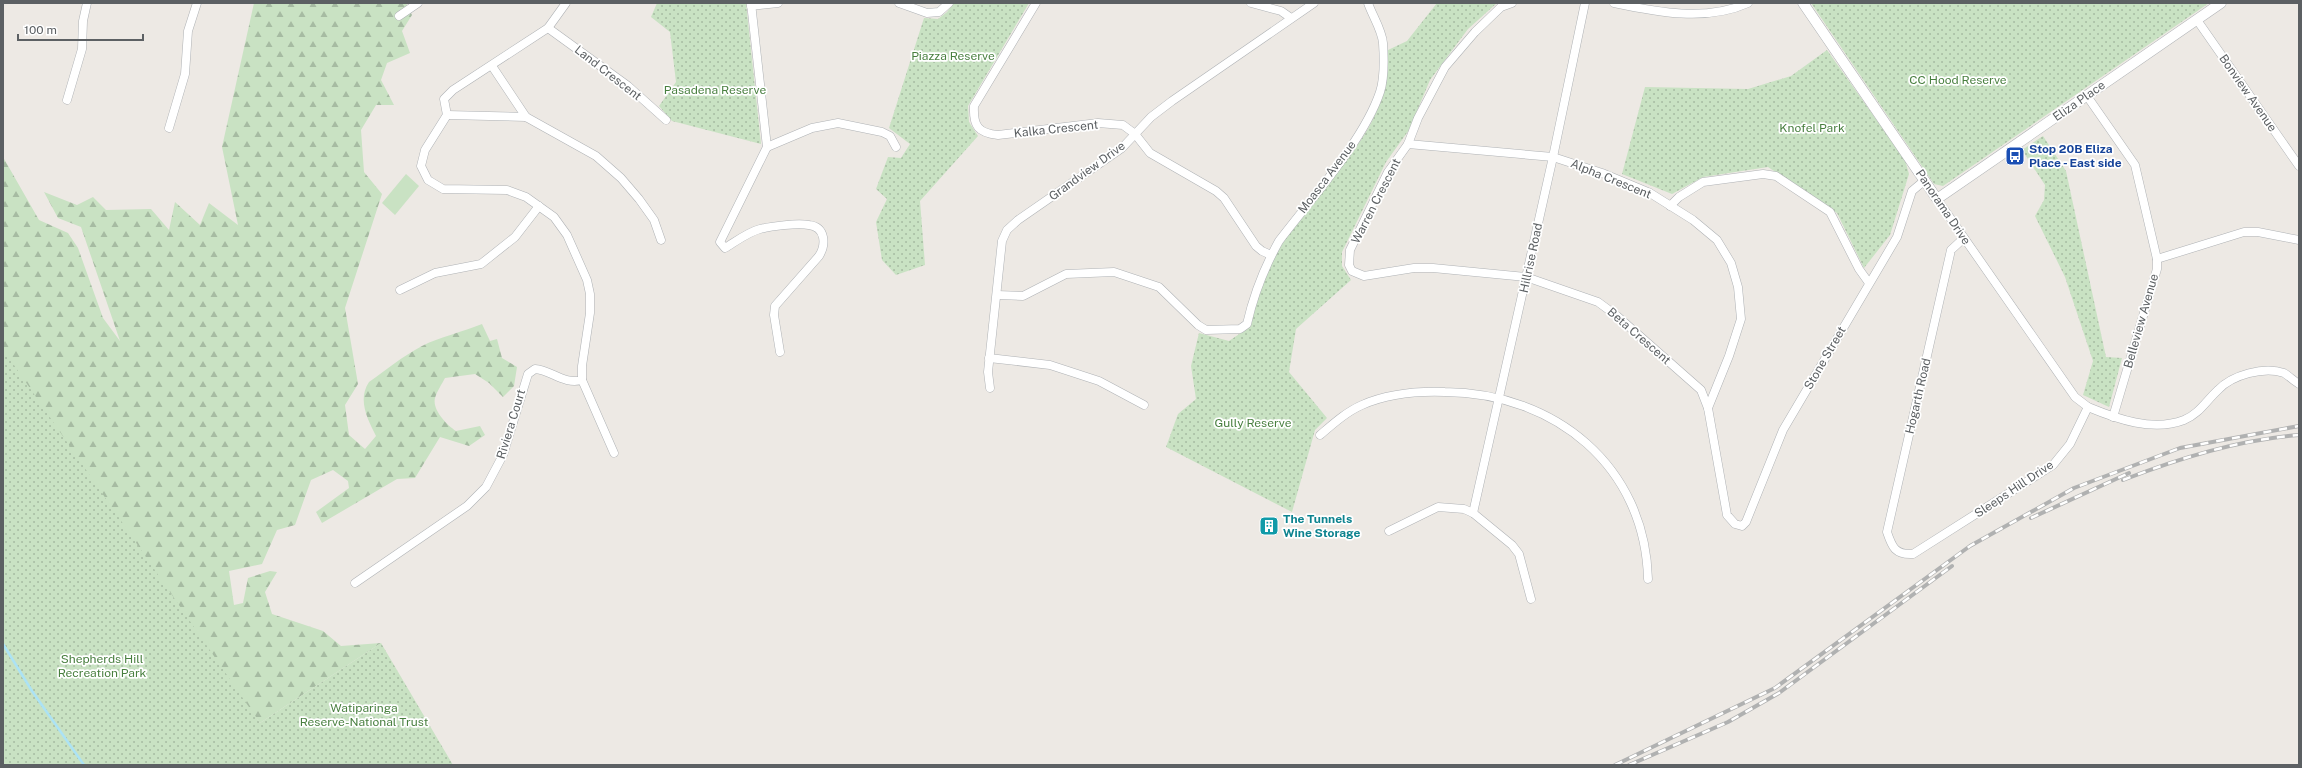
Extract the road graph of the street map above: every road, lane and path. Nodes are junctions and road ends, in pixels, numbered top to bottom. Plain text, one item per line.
1 (87, 3) edge
2 (197, 3) edge
3 (418, 3) edge
4 (566, 3) edge
5 (778, 3) edge
6 (899, 3) edge
7 (949, 3) edge
8 (1036, 3) edge
9 (1251, 3) edge
10 (1314, 3) edge
11 (1368, 3) edge
12 (1512, 3) edge
13 (1585, 3) edge
14 (1614, 3) edge
15 (1748, 3) edge
16 (1803, 3) edge
17 (2221, 3) edge
18 (751, 4) edge
19 (399, 16) dead end
20 (1291, 18) junction
21 (2197, 20) junction
22 (548, 28) junction
23 (492, 66) junction
24 (2086, 96) junction
25 (67, 100) dead end
26 (447, 116) junction
27 (526, 118) junction
28 (666, 120) dead end
29 (169, 128) dead end
30 (1135, 134) junction
31 (1408, 144) junction
32 (767, 147) junction
33 (896, 147) dead end
34 (1553, 157) junction
35 (2299, 166) edge
36 (1924, 180) junction
37 (1937, 199) junction
38 (539, 206) junction
39 (1670, 206) junction
40 (1964, 238) junction
41 (661, 240) dead end
42 (2299, 240) edge
43 (1271, 255) junction
44 (2157, 260) junction
45 (1352, 271) joint
46 (1526, 277) junction
47 (1868, 283) junction
48 (400, 290) dead end
49 (997, 295) junction
50 (780, 352) dead end
51 (989, 358) junction
52 (582, 380) junction
53 (2299, 384) edge
54 (990, 388) dead end
55 (1500, 398) junction
56 (1144, 405) dead end
57 (2088, 407) junction
58 (1708, 408) junction
59 (2113, 417) junction
60 (1320, 435) dead end
61 (614, 453) dead end
62 (1474, 513) junction
63 (1728, 515) joint
64 (1389, 531) dead end
65 (1903, 554) joint
66 (1648, 580) dead end
67 (355, 583) dead end
68 (1530, 599) dead end

1 - 25 street
2 - 29 street
3 - 19 street
4 - 22 street
5 - 18 street
6 - 7 street
8 - 30 street, Kalka Crescent
9 - 20 street
10 - 20 street, Grandview Drive
11 - 43 street, Moasca Avenue
12 - 31 street, Warren Crescent
13 - 34 street, Hillrise Road
14 - 15 street
16 - 36 street, Panorama Drive
17 - 21 street, Eliza Place
18 - 32 street
20 - 30 street, Grandview Drive
21 - 24 street, Eliza Place
21 - 35 street, Bonview Avenue
22 - 23 street
22 - 28 street, Land Crescent
23 - 26 street
23 - 27 street
24 - 37 street, Eliza Place
24 - 44 street, Belleview Avenue
26 - 27 street
26 - 38 street
27 - 41 street
30 - 43 street
30 - 49 street, Grandview Drive
31 - 34 street, Alpha Crescent
31 - 45 street, Warren Crescent
32 - 33 street
32 - 50 street
34 - 39 street, Alpha Crescent
34 - 46 street, Hillrise Road
36 - 37 street, Panorama Drive
36 - 47 street, Stone Street
37 - 40 street, Panorama Drive
38 - 48 street
38 - 52 street
39 - 47 street
39 - 58 street, Alpha Crescent
40 - 57 street, Panorama Drive
40 - 65 street, Hogarth Road
42 - 44 street
43 - 49 street, Moasca Avenue
44 - 59 street, Belleview Avenue
45 - 46 street, Beta Crescent
46 - 55 street, Hillrise Road
46 - 58 street, Beta Crescent
47 - 63 street, Stone Street
49 - 51 street, Grandview Drive
51 - 54 street, Grandview Drive
51 - 56 street
52 - 61 street
52 - 67 street, Riviera Court
53 - 59 street
55 - 60 street
55 - 62 street, Hillrise Road
55 - 66 street
57 - 59 street
57 - 65 street, Sleeps Hill Drive
58 - 63 street, Beta Crescent
62 - 64 street
62 - 68 street

